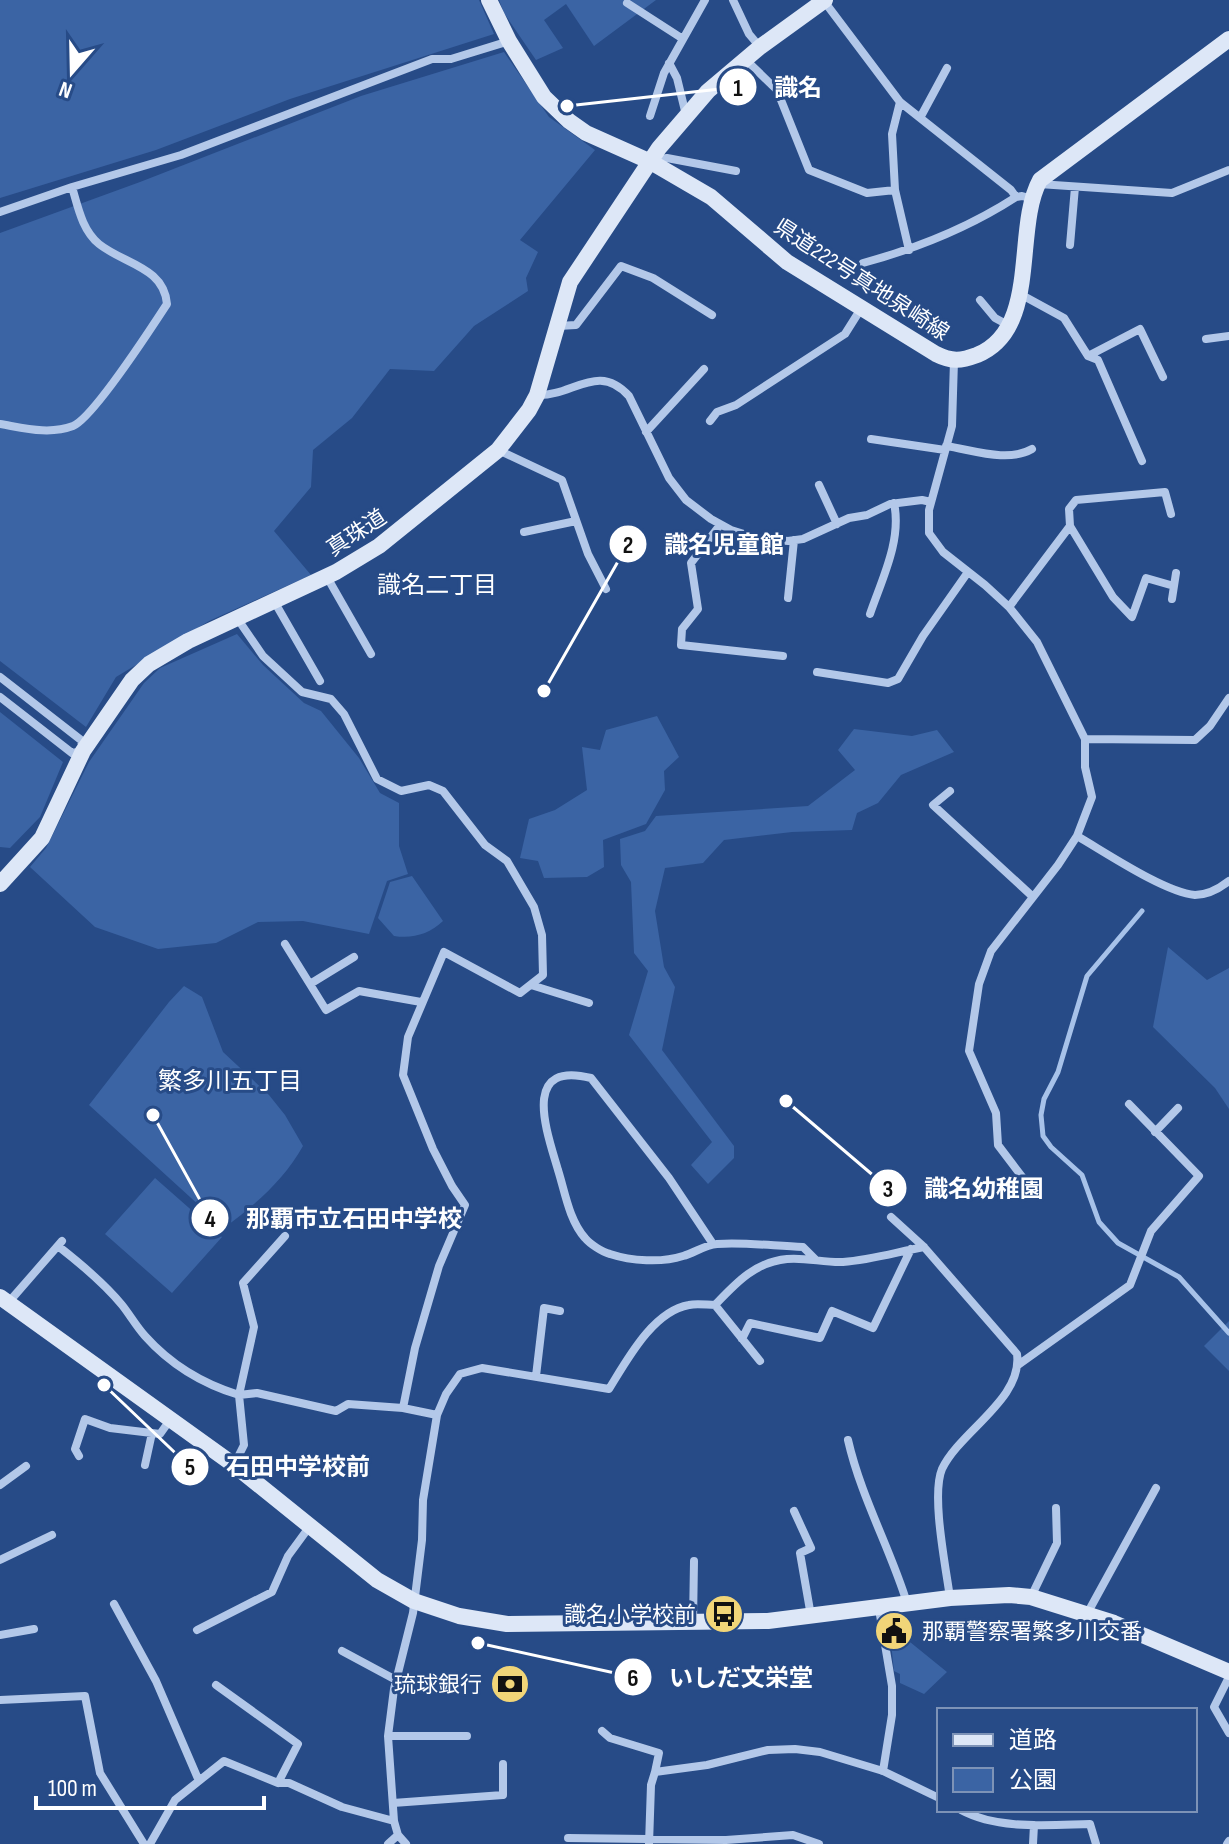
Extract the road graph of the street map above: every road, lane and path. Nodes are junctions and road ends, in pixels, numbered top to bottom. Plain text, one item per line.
1 (489, 0) edge
2 (705, 0) edge
3 (733, 0) edge
4 (825, 0) edge
5 (627, 3) dead end
6 (683, 39) junction
7 (1229, 39) edge
8 (509, 41) junction
9 (760, 47) junction
10 (745, 59) junction
11 (669, 63) junction
12 (947, 68) dead end
13 (900, 102) junction
14 (650, 116) dead end
15 (687, 116) junction
16 (920, 118) junction
17 (651, 162) junction
18 (1229, 170) edge
19 (736, 171) dead end
20 (72, 187) junction
21 (1075, 187) junction
22 (895, 190) junction
23 (1029, 193) junction
24 (0, 212) edge
25 (1070, 245) dead end
26 (909, 250) junction
27 (863, 263) dead end
28 (1019, 293) junction
29 (980, 300) dead end
30 (863, 307) junction
31 (712, 315) dead end
32 (1008, 325) junction
33 (557, 326) junction
34 (1229, 336) edge
35 (1206, 339) dead end
36 (1088, 356) junction
37 (954, 361) junction
38 (704, 369) dead end
39 (1163, 377) dead end
40 (537, 395) junction
41 (710, 421) dead end
42 (0, 424) edge
43 (646, 432) junction
44 (871, 439) dead end
45 (946, 448) junction
46 (1032, 449) dead end
47 (498, 450) junction
48 (1142, 461) dead end
49 (819, 485) dead end
50 (931, 502) junction
51 (894, 503) junction
52 (1171, 514) dead end
53 (576, 521) junction
54 (837, 524) junction
55 (720, 525) junction
56 (1070, 526) junction
57 (524, 532) dead end
58 (794, 540) junction
59 (968, 572) junction
60 (1176, 573) dead end
61 (327, 577) junction
62 (1174, 586) junction
63 (606, 589) dead end
64 (788, 598) dead end
65 (1172, 599) dead end
66 (274, 601) junction
67 (1009, 607) junction
68 (870, 614) dead end
69 (237, 618) junction
70 (371, 654) dead end
71 (783, 656) dead end
72 (817, 672) dead end
73 (0, 677) edge
74 (320, 681) dead end
75 (0, 697) edge
76 (1229, 698) edge
77 (1085, 739) junction
78 (83, 751) junction
79 (950, 791) dead end
80 (1077, 836) junction
81 (1229, 881) edge
82 (0, 884) edge
83 (1032, 896) junction
84 (285, 944) dead end
85 (354, 957) dead end
86 (310, 984) junction
87 (531, 985) junction
88 (421, 1002) junction
89 (589, 1003) dead end
90 (1129, 1104) dead end
91 (1178, 1108) dead end
92 (1155, 1132) junction
93 (1027, 1197) dead end
94 (891, 1217) dead end
95 (285, 1236) dead end
96 (713, 1244) junction
97 (924, 1247) junction
98 (911, 1249) junction
99 (817, 1260) junction
100 (4, 1300) edge
101 (715, 1305) junction
102 (560, 1311) dead end
103 (742, 1339) junction
104 (760, 1361) dead end
105 (1018, 1365) junction
106 (536, 1376) junction
107 (239, 1395) junction
108 (403, 1408) junction
109 (437, 1415) junction
110 (170, 1420) junction
111 (152, 1433) junction
112 (848, 1440) dead end
113 (79, 1456) dead end
114 (145, 1465) dead end
115 (234, 1465) junction
116 (26, 1466) dead end
117 (0, 1485) edge
118 (1156, 1488) dead end
119 (1056, 1508) dead end
120 (794, 1511) dead end
121 (310, 1526) junction
122 (52, 1535) dead end
123 (0, 1560) edge
124 (694, 1561) dead end
125 (1031, 1597) junction
126 (950, 1598) junction
127 (414, 1601) junction
128 (114, 1604) dead end
129 (907, 1604) junction
130 (879, 1609) junction
131 (1087, 1614) junction
132 (812, 1617) junction
133 (693, 1623) junction
134 (34, 1629) dead end
135 (197, 1630) dead end
136 (0, 1635) edge
137 (342, 1651) dead end
138 (1229, 1674) edge
139 (396, 1680) junction
140 (216, 1685) dead end
141 (0, 1700) edge
142 (602, 1731) dead end
143 (1229, 1733) edge
144 (388, 1736) junction
145 (467, 1736) dead end
146 (503, 1764) dead end
147 (883, 1771) junction
148 (655, 1772) junction
149 (199, 1781) junction
150 (278, 1783) junction
151 (937, 1797) edge
152 (393, 1803) junction
153 (965, 1812) edge
154 (394, 1821) junction
155 (1034, 1825) junction
156 (398, 1835) junction
157 (568, 1838) dead end
158 (649, 1843) edge
159 (147, 1844) edge
160 (388, 1844) edge
161 (406, 1844) edge
162 (819, 1844) edge
163 (1033, 1844) edge
164 (1096, 1844) edge

1 - 8 street, 県道222号真地泉崎線
2 - 6 street
3 - 9 street
4 - 9 street, 真珠道
4 - 13 street
5 - 6 street
6 - 11 street
7 - 23 street
8 - 17 street, 県道222号真地泉崎線
8 - 20 street
9 - 10 street, 真珠道
10 - 15 street, 真珠道
10 - 22 street
11 - 14 street
11 - 15 street
12 - 16 street
13 - 16 street
13 - 22 street
15 - 17 street, 真珠道
16 - 23 street
17 - 19 street
17 - 30 street, 県道222号真地泉崎線
17 - 33 street, 真珠道
18 - 21 street
20 - 24 street
20 - 42 street
21 - 23 street
21 - 25 street
22 - 26 street
23 - 26 street
23 - 28 street, 県道222号真地泉崎線
26 - 27 street
28 - 32 street, 県道222号真地泉崎線
28 - 36 street
29 - 32 street
30 - 37 street, 県道222号真地泉崎線
30 - 41 street
31 - 33 street
32 - 37 street, 県道222号真地泉崎線
33 - 40 street, 真珠道
34 - 35 street
36 - 39 street
36 - 48 street
37 - 45 street
38 - 43 street
40 - 43 street
40 - 47 street, 真珠道
43 - 55 street
44 - 45 street
45 - 46 street
45 - 50 street
47 - 53 street
47 - 61 street, 真珠道
49 - 54 street
50 - 51 street
50 - 59 street
51 - 54 street
51 - 68 street
52 - 56 street
53 - 57 street
53 - 63 street
54 - 58 street
55 - 58 street
55 - 71 street
56 - 62 street
56 - 67 street
58 - 64 street
59 - 67 street
59 - 72 street
60 - 62 street
61 - 66 street, 真珠道
61 - 70 street
62 - 65 street
66 - 69 street, 真珠道
66 - 74 street
67 - 77 street
69 - 78 street, 真珠道
69 - 87 street
73 - 78 street
75 - 78 street
76 - 77 street
77 - 80 street
78 - 82 street, 真珠道
79 - 83 street
80 - 81 street
80 - 83 street
83 - 93 street
84 - 86 street
85 - 86 street
86 - 88 street
87 - 88 street
87 - 89 street
88 - 108 street
90 - 92 street
91 - 92 street
92 - 105 street
94 - 97 street
95 - 107 street
96 - 96 street
96 - 99 street
97 - 98 street
97 - 105 street
98 - 99 street
98 - 103 street
99 - 101 street
100 - 107 street
100 - 110 street
101 - 103 street
101 - 106 street
102 - 106 street
103 - 104 street
105 - 126 street
106 - 109 street
107 - 108 street
107 - 115 street
108 - 109 street
109 - 127 street
110 - 111 street
110 - 115 street
111 - 113 street
111 - 114 street
112 - 129 street
115 - 121 street
116 - 117 street
118 - 131 street
119 - 125 street
120 - 132 street
121 - 127 street
121 - 135 street
122 - 123 street
124 - 133 street
125 - 126 street
125 - 131 street
126 - 129 street
127 - 133 street
127 - 139 street
128 - 149 street
129 - 130 street
130 - 132 street
130 - 147 street
131 - 138 street
132 - 133 street
134 - 136 street
137 - 139 street
138 - 143 street
139 - 144 street
140 - 150 street
141 - 159 street
142 - 148 street
144 - 145 street
144 - 152 street
146 - 152 street
147 - 148 street
147 - 151 street
148 - 158 street
149 - 150 street
149 - 159 street
150 - 154 street
152 - 154 street
153 - 155 street
154 - 156 street
155 - 163 street
155 - 164 street
156 - 160 street
156 - 161 street
157 - 158 street
158 - 162 street

